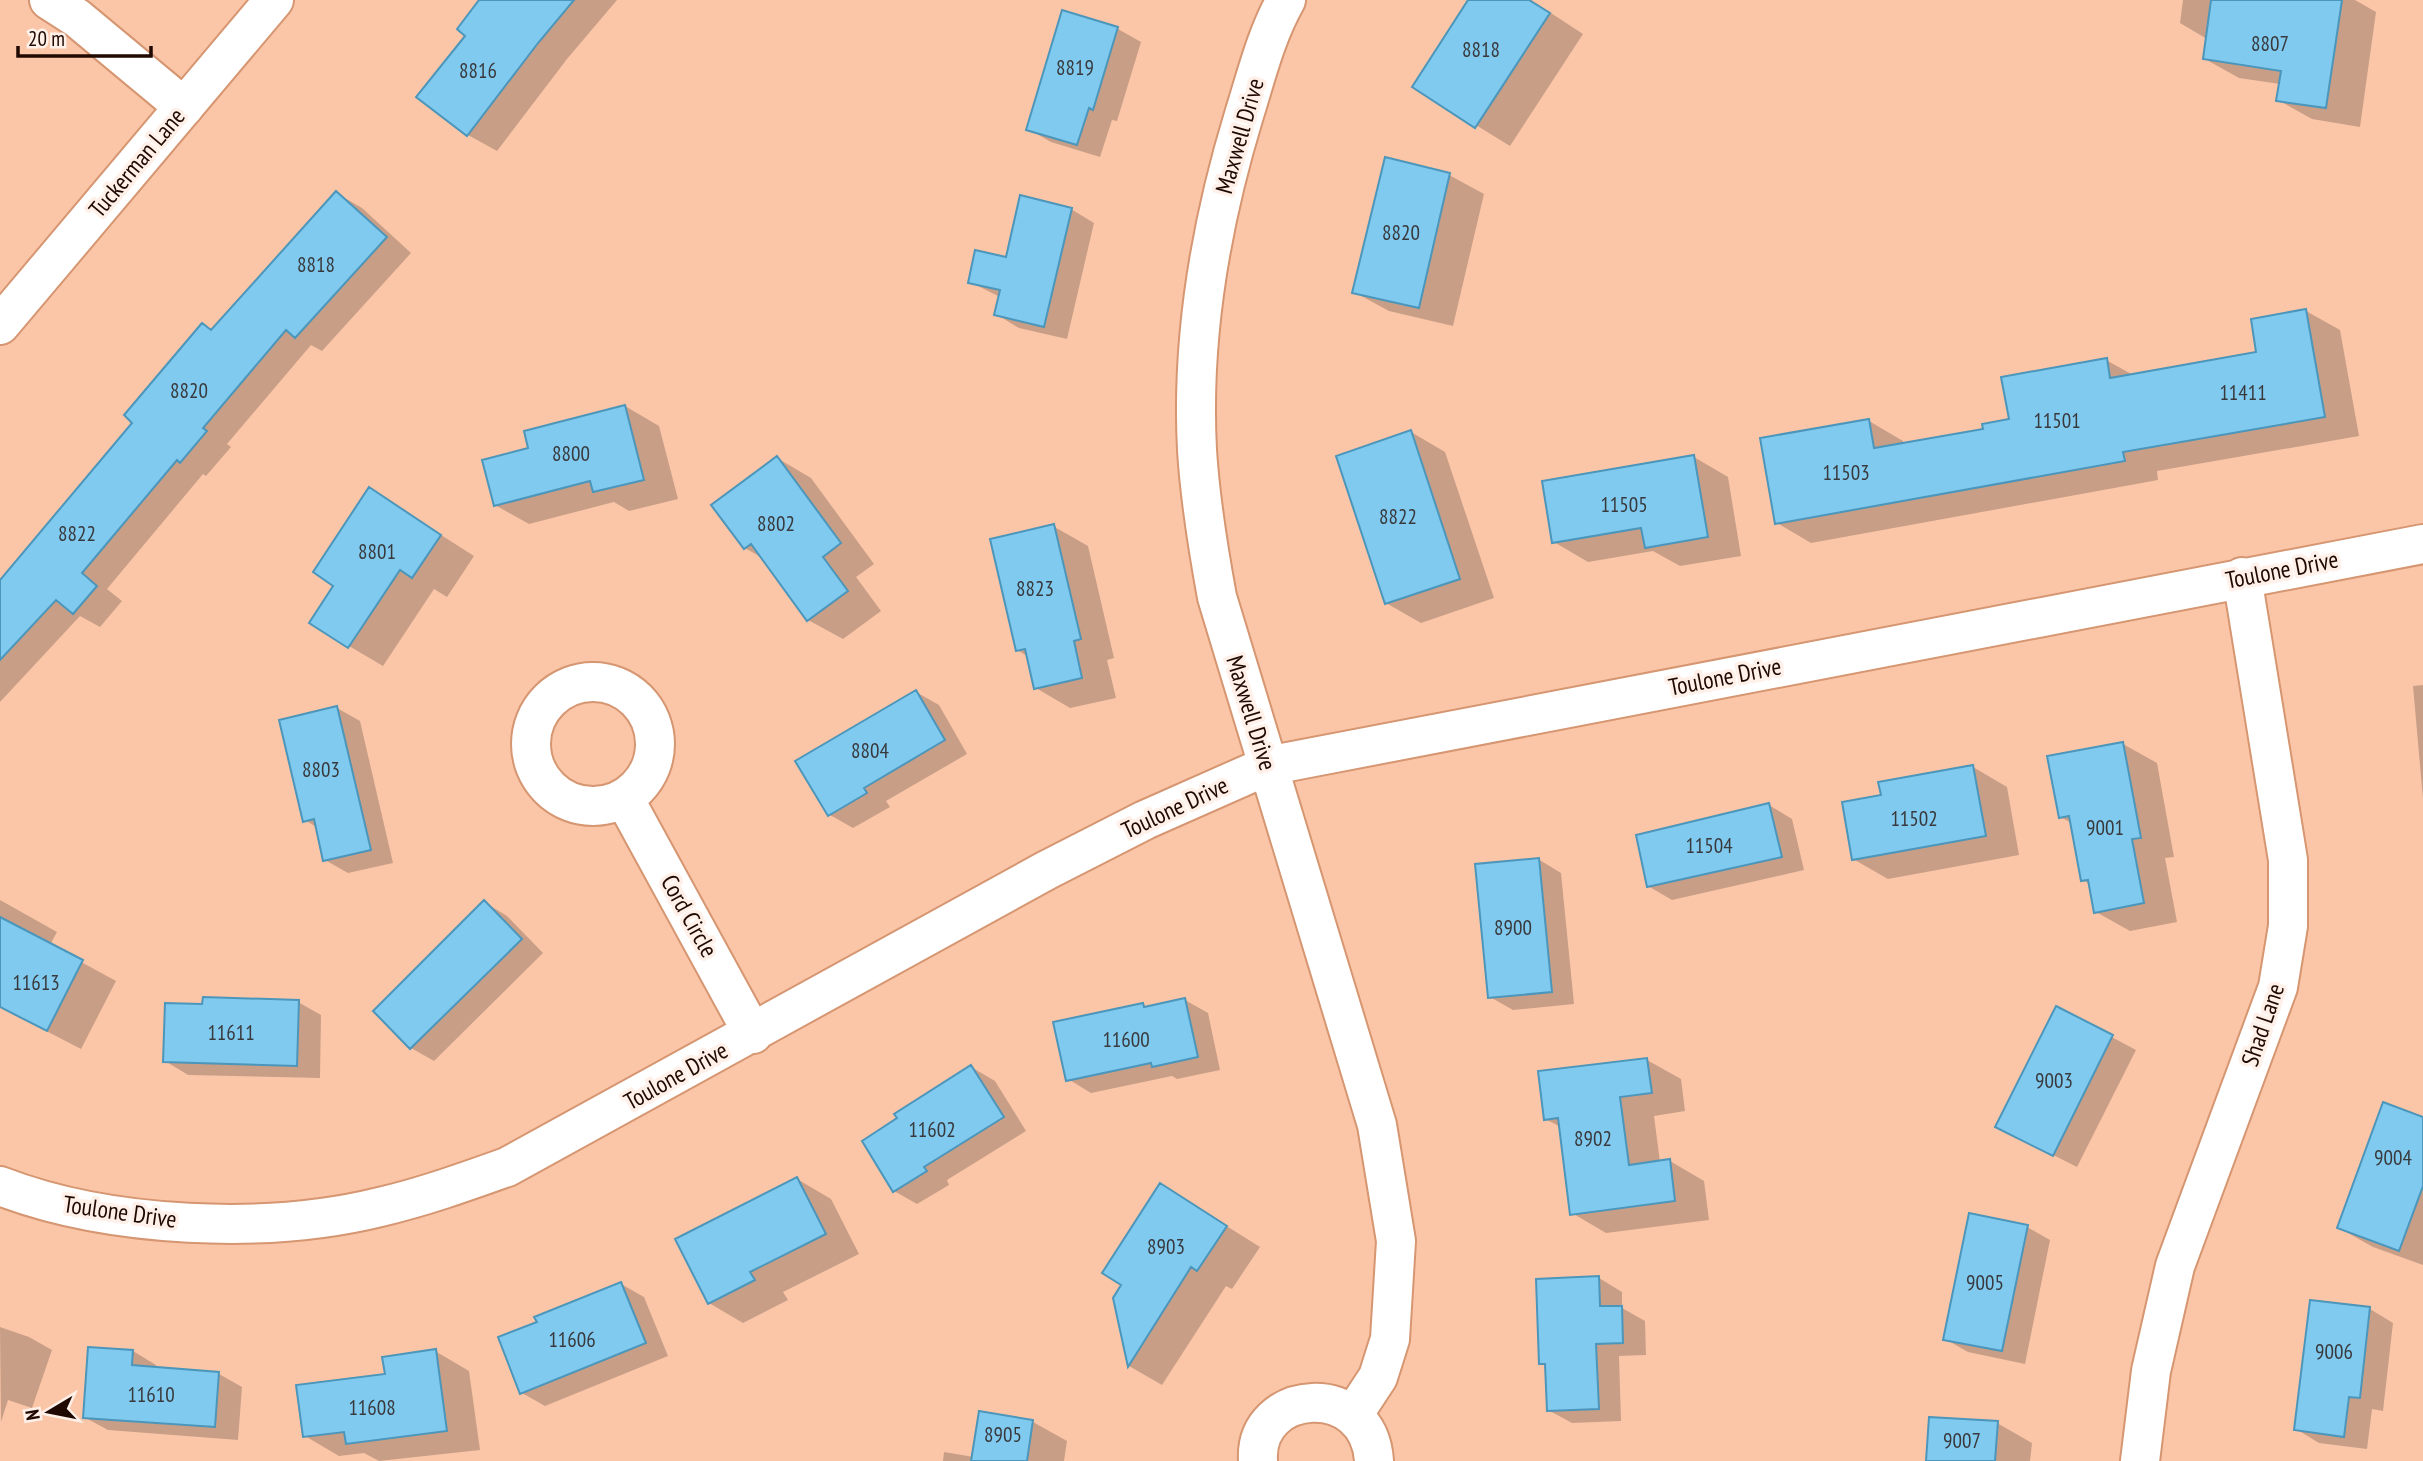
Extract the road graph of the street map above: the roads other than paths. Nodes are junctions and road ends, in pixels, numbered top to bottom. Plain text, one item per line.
1 (49, 0) edge
2 (274, 0) edge
3 (1286, 0) edge
4 (184, 107) junction
5 (0, 325) edge
6 (2423, 544) edge
7 (2242, 578) junction
8 (1267, 766) junction
9 (624, 798) dead end
10 (753, 1034) junction
11 (0, 1186) edge
12 (1353, 1415) junction
13 (1258, 1461) edge
14 (1374, 1461) edge
15 (2140, 1461) edge

1 - 4 street
2 - 4 street, Tuckerman Lane
3 - 8 street, Maxwell Drive
4 - 5 street, Tuckerman Lane
6 - 7 street, Toulone Drive
7 - 8 street, Toulone Drive
7 - 15 street, Shad Lane
8 - 10 street, Toulone Drive
8 - 12 street, Maxwell Drive
9 - 10 street, Cord Circle
10 - 11 street, Toulone Drive
12 - 13 street
12 - 14 street

